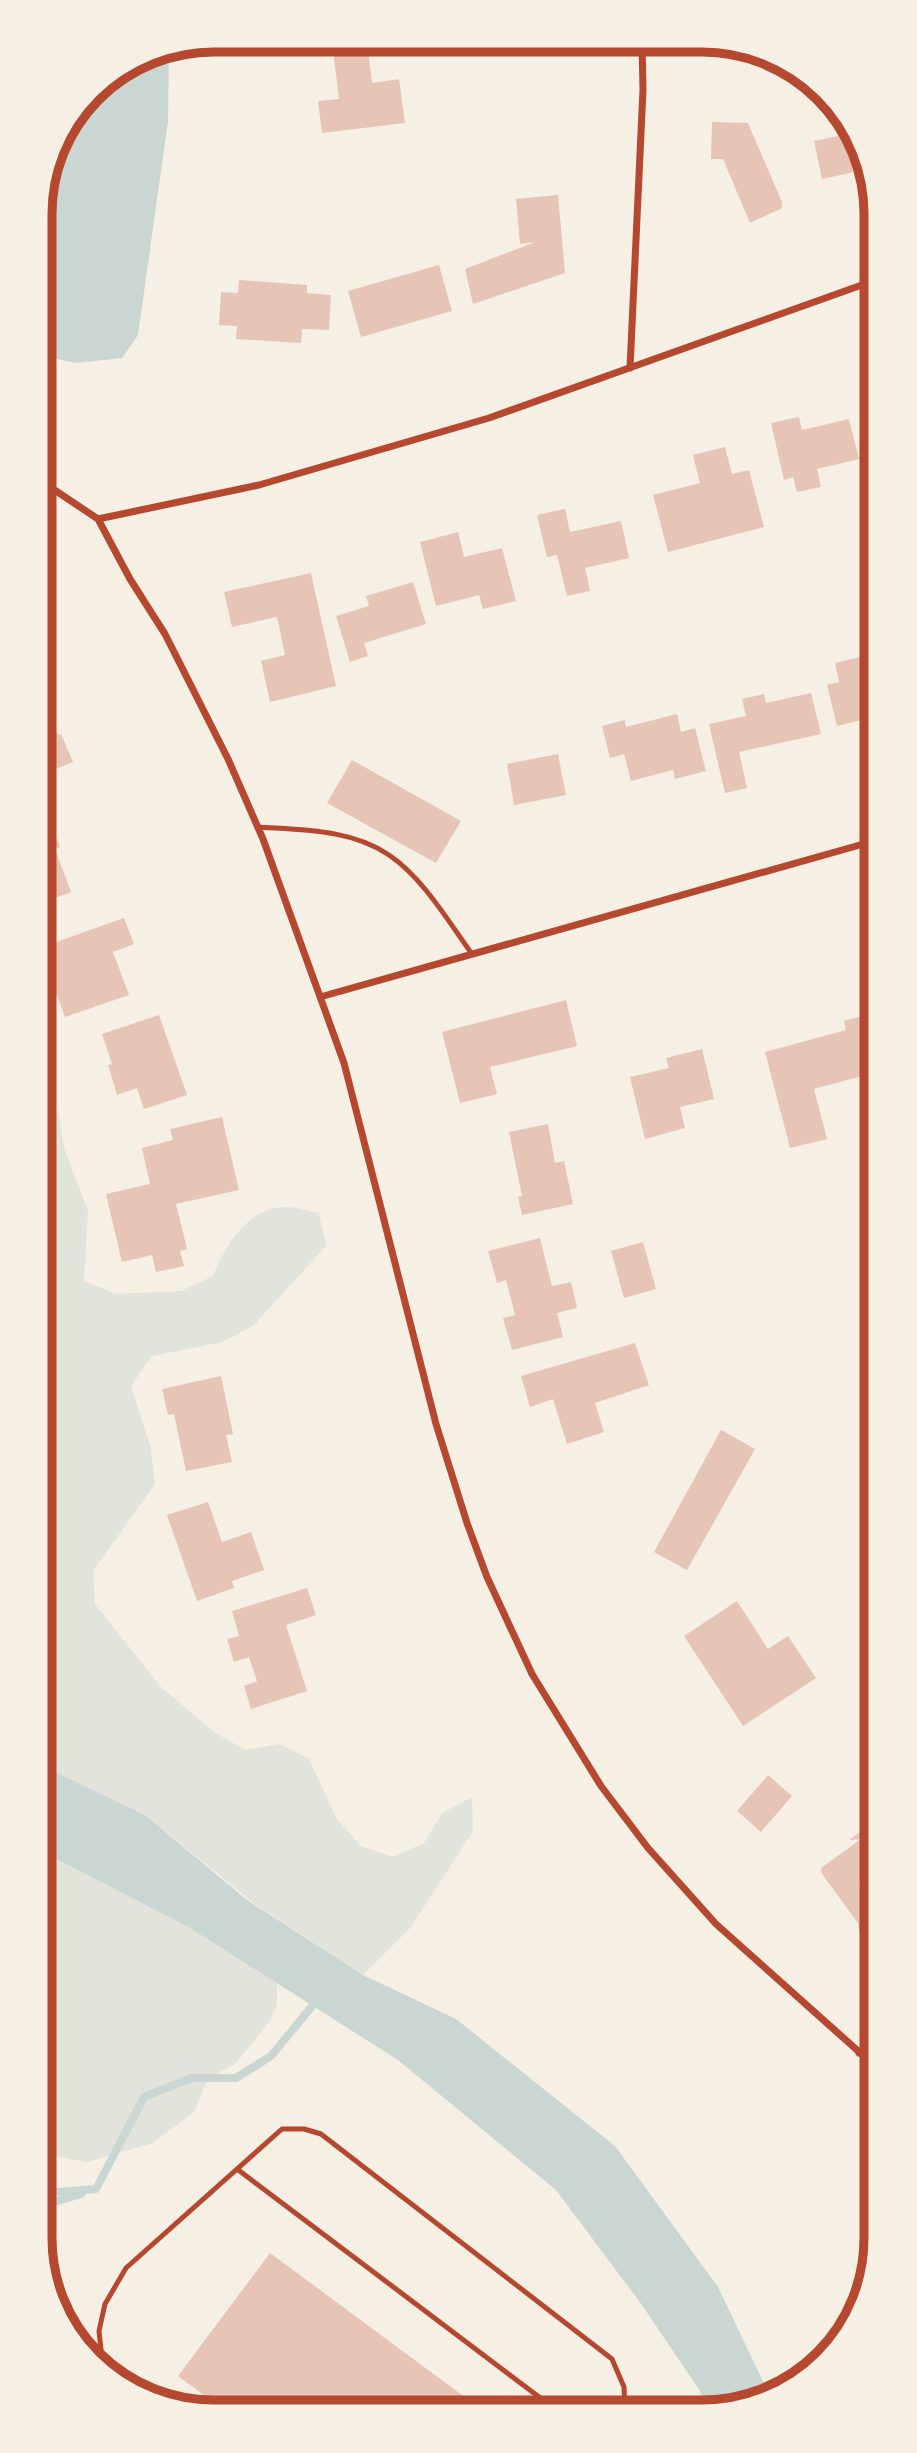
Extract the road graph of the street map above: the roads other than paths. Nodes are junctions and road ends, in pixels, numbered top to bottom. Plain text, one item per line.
1 (642, 52) edge
2 (864, 284) edge
3 (630, 368) junction
4 (53, 489) edge
5 (98, 519) junction
6 (257, 827) junction
7 (864, 844) edge
8 (472, 954) junction
9 (320, 997) junction
10 (864, 2048) edge
11 (859, 2053) junction
12 (864, 2057) edge
13 (237, 2169) junction
14 (102, 2355) edge
15 (543, 2400) edge
16 (625, 2400) edge

1 - 3 street
2 - 3 street
3 - 5 street
4 - 5 street
5 - 6 street
6 - 8 lane
6 - 9 street
7 - 8 street
8 - 9 street
9 - 11 street
10 - 11 street
11 - 12 street
13 - 14 lane
13 - 15 lane
13 - 16 lane

